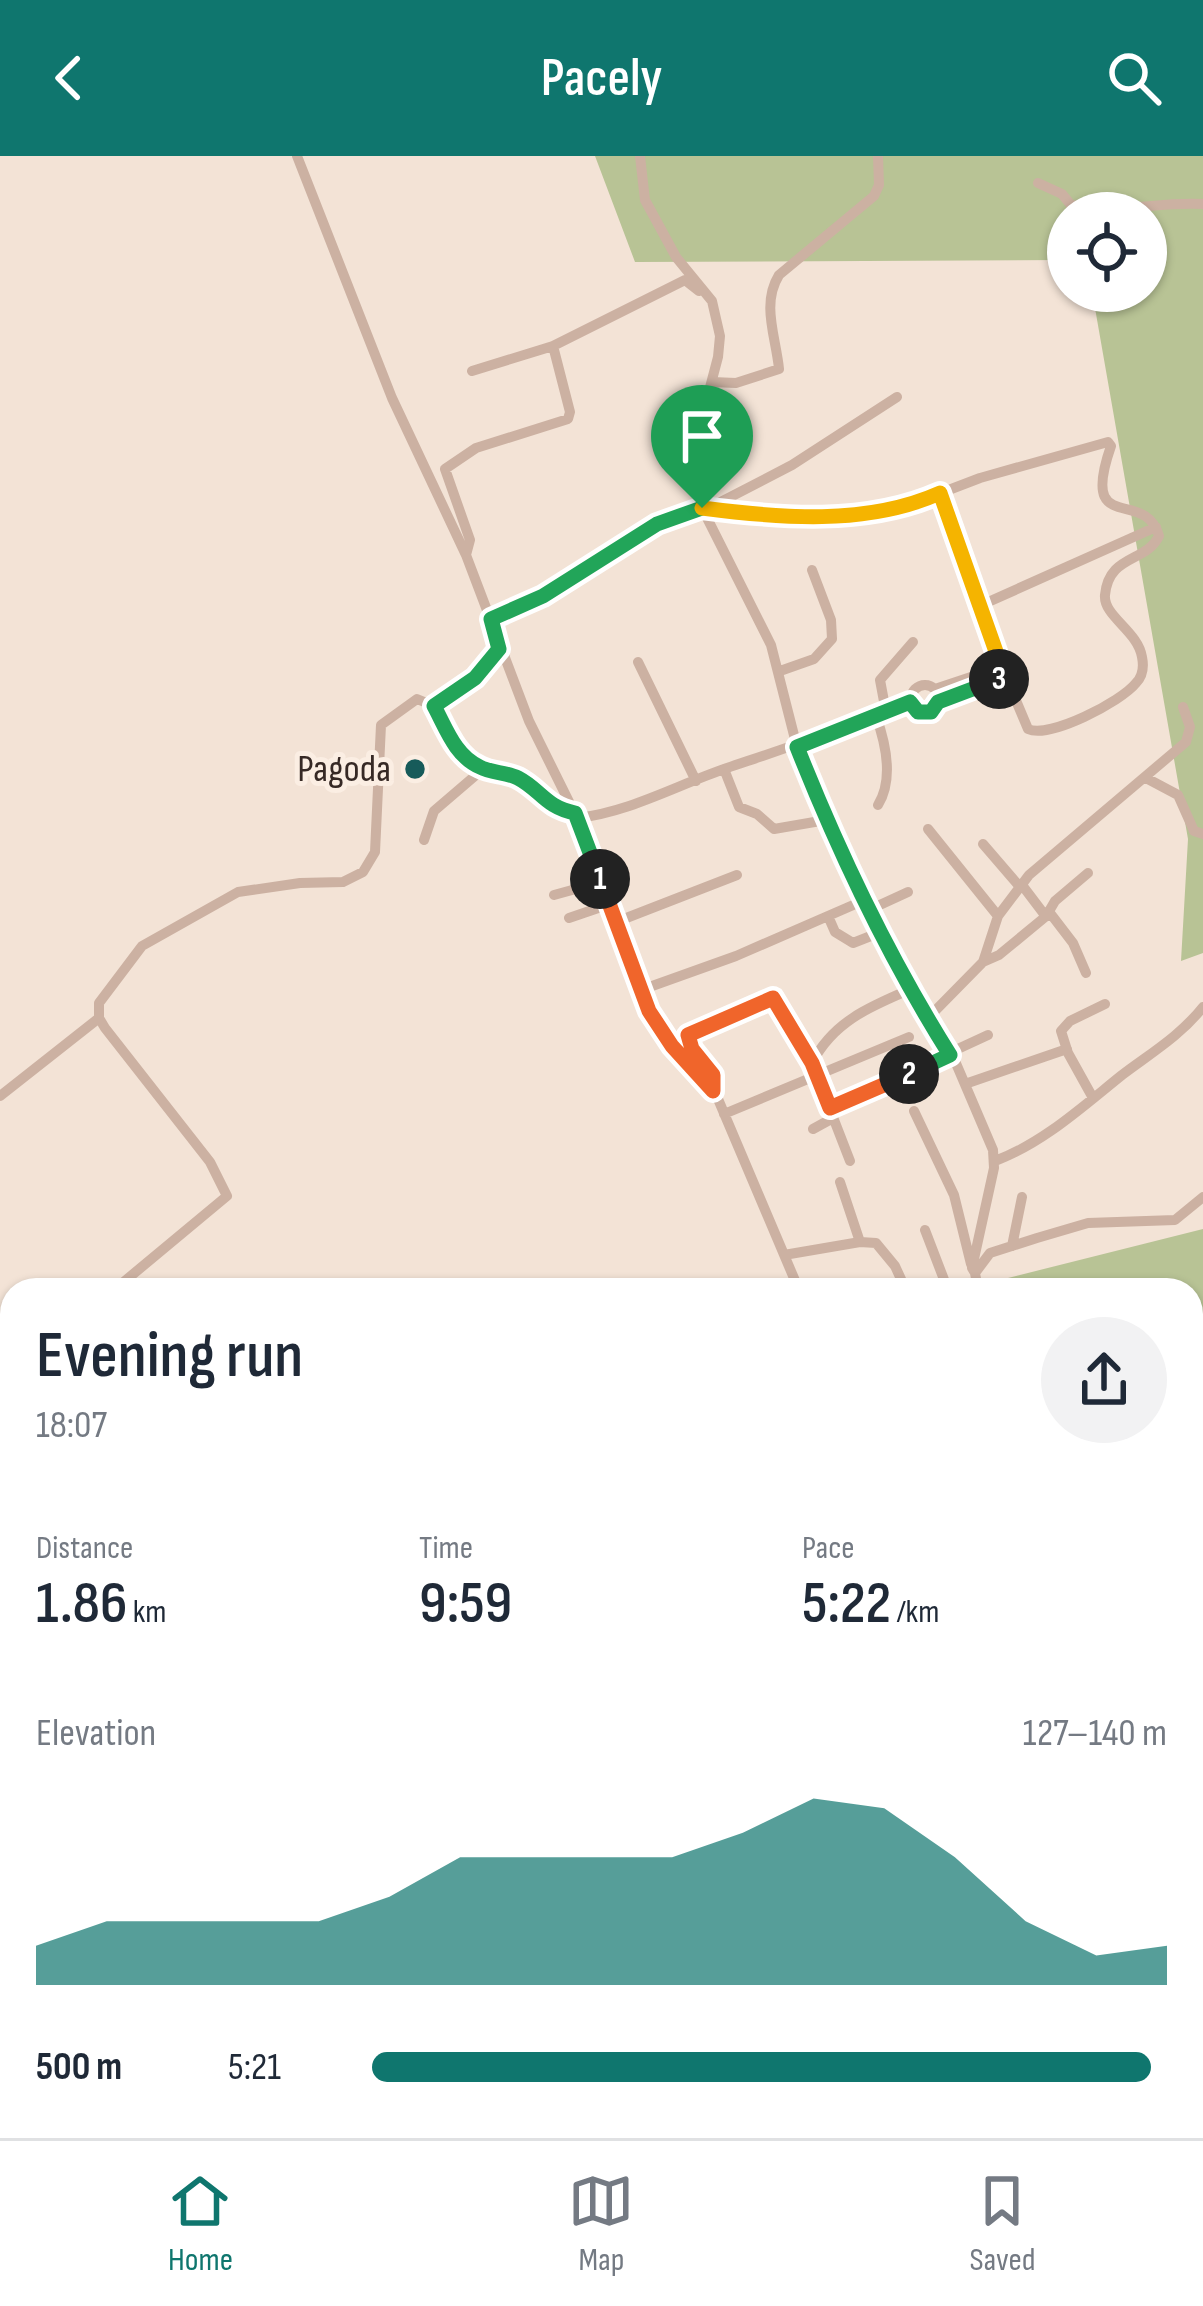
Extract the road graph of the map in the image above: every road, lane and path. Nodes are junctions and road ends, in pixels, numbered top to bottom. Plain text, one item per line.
1 (297, 156) edge
2 (640, 156) edge
3 (878, 156) edge
4 (1038, 183) dead end
5 (1203, 204) edge
6 (712, 302) junction
7 (553, 346) junction
8 (472, 371) dead end
9 (712, 382) junction
10 (897, 397) dead end
11 (940, 493) junction
12 (705, 508) junction
13 (1156, 527) junction
14 (466, 555) junction
15 (812, 570) dead end
16 (977, 607) junction
17 (491, 619) junction
18 (913, 642) dead end
19 (499, 649) junction
20 (638, 662) dead end
21 (780, 671) junction
22 (1003, 672) junction
23 (937, 696) junction
24 (910, 702) junction
25 (434, 706) junction
26 (1183, 707) dead end
27 (881, 714) junction
28 (797, 747) junction
29 (483, 769) junction
30 (724, 769) junction
31 (1146, 778) junction
32 (696, 781) junction
33 (878, 806) dead end
34 (606, 814) junction
35 (576, 816) junction
36 (826, 820) junction
37 (928, 829) dead end
38 (1203, 834) edge
39 (584, 836) junction
40 (424, 840) dead end
41 (983, 844) dead end
42 (1088, 873) dead end
43 (737, 875) dead end
44 (602, 882) junction
45 (1021, 886) junction
46 (908, 892) dead end
47 (554, 895) dead end
48 (610, 904) junction
49 (869, 904) junction
50 (1046, 914) junction
51 (828, 916) junction
52 (998, 916) junction
53 (569, 918) dead end
54 (616, 922) junction
55 (881, 932) junction
56 (983, 962) junction
57 (1087, 973) dead end
58 (641, 990) junction
59 (909, 990) junction
60 (1106, 1004) dead end
61 (1203, 1007) edge
62 (99, 1018) junction
63 (927, 1019) junction
64 (988, 1035) dead end
65 (909, 1037) dead end
66 (1066, 1048) junction
67 (950, 1055) junction
68 (812, 1063) junction
69 (818, 1078) junction
70 (965, 1084) junction
71 (713, 1091) junction
72 (0, 1096) edge
73 (1093, 1098) junction
74 (914, 1111) dead end
75 (832, 1113) junction
76 (724, 1114) junction
77 (813, 1129) dead end
78 (995, 1161) junction
79 (850, 1162) dead end
80 (840, 1182) dead end
81 (1022, 1197) dead end
82 (1203, 1197) edge
83 (925, 1230) dead end
84 (860, 1242) junction
85 (1012, 1246) junction
86 (784, 1255) junction
87 (128, 1278) edge
88 (794, 1278) edge
89 (900, 1278) edge
90 (943, 1278) edge
91 (975, 1278) edge

1 - 14 street
2 - 6 street
3 - 9 street
4 - 5 street
6 - 7 street
6 - 9 street
7 - 8 street
7 - 14 street
9 - 12 street
10 - 12 street
11 - 12 street
11 - 13 street
11 - 16 street
12 - 17 street
12 - 21 street
13 - 16 street
13 - 22 street
14 - 17 street
15 - 21 street
16 - 22 street
17 - 19 street
18 - 27 street
19 - 25 street
19 - 35 street
20 - 32 street
21 - 28 street
22 - 23 street
23 - 24 street
23 - 24 street
24 - 27 street
25 - 29 street
25 - 62 street
26 - 31 street
27 - 28 street
27 - 33 street
28 - 30 street
28 - 36 street
29 - 35 street
29 - 40 street
30 - 32 street
30 - 36 street
31 - 38 street
31 - 45 street
32 - 34 street
34 - 35 street
34 - 39 street
35 - 39 street
36 - 49 street
37 - 52 street
39 - 44 street
41 - 45 street
42 - 50 street
43 - 54 street
44 - 47 street
44 - 48 street
45 - 50 street
45 - 52 street
46 - 49 street
48 - 53 street
48 - 54 street
49 - 51 street
49 - 55 street
50 - 56 street
50 - 57 street
51 - 55 street
51 - 58 street
52 - 56 street
54 - 58 street
55 - 59 street
56 - 63 street
58 - 71 street
59 - 63 street
59 - 68 street
60 - 66 street
61 - 73 street
62 - 72 street
62 - 87 street
63 - 67 street
64 - 67 street
65 - 69 street
66 - 70 street
66 - 73 street
67 - 70 street
67 - 75 street
68 - 69 street
68 - 71 street
69 - 75 street
69 - 76 street
70 - 78 street
71 - 76 street
73 - 78 street
74 - 91 street
75 - 77 street
75 - 79 street
76 - 86 street
78 - 91 street
80 - 84 street
81 - 85 street
82 - 85 street
83 - 90 street
84 - 86 street
84 - 89 street
85 - 91 street
86 - 88 street

